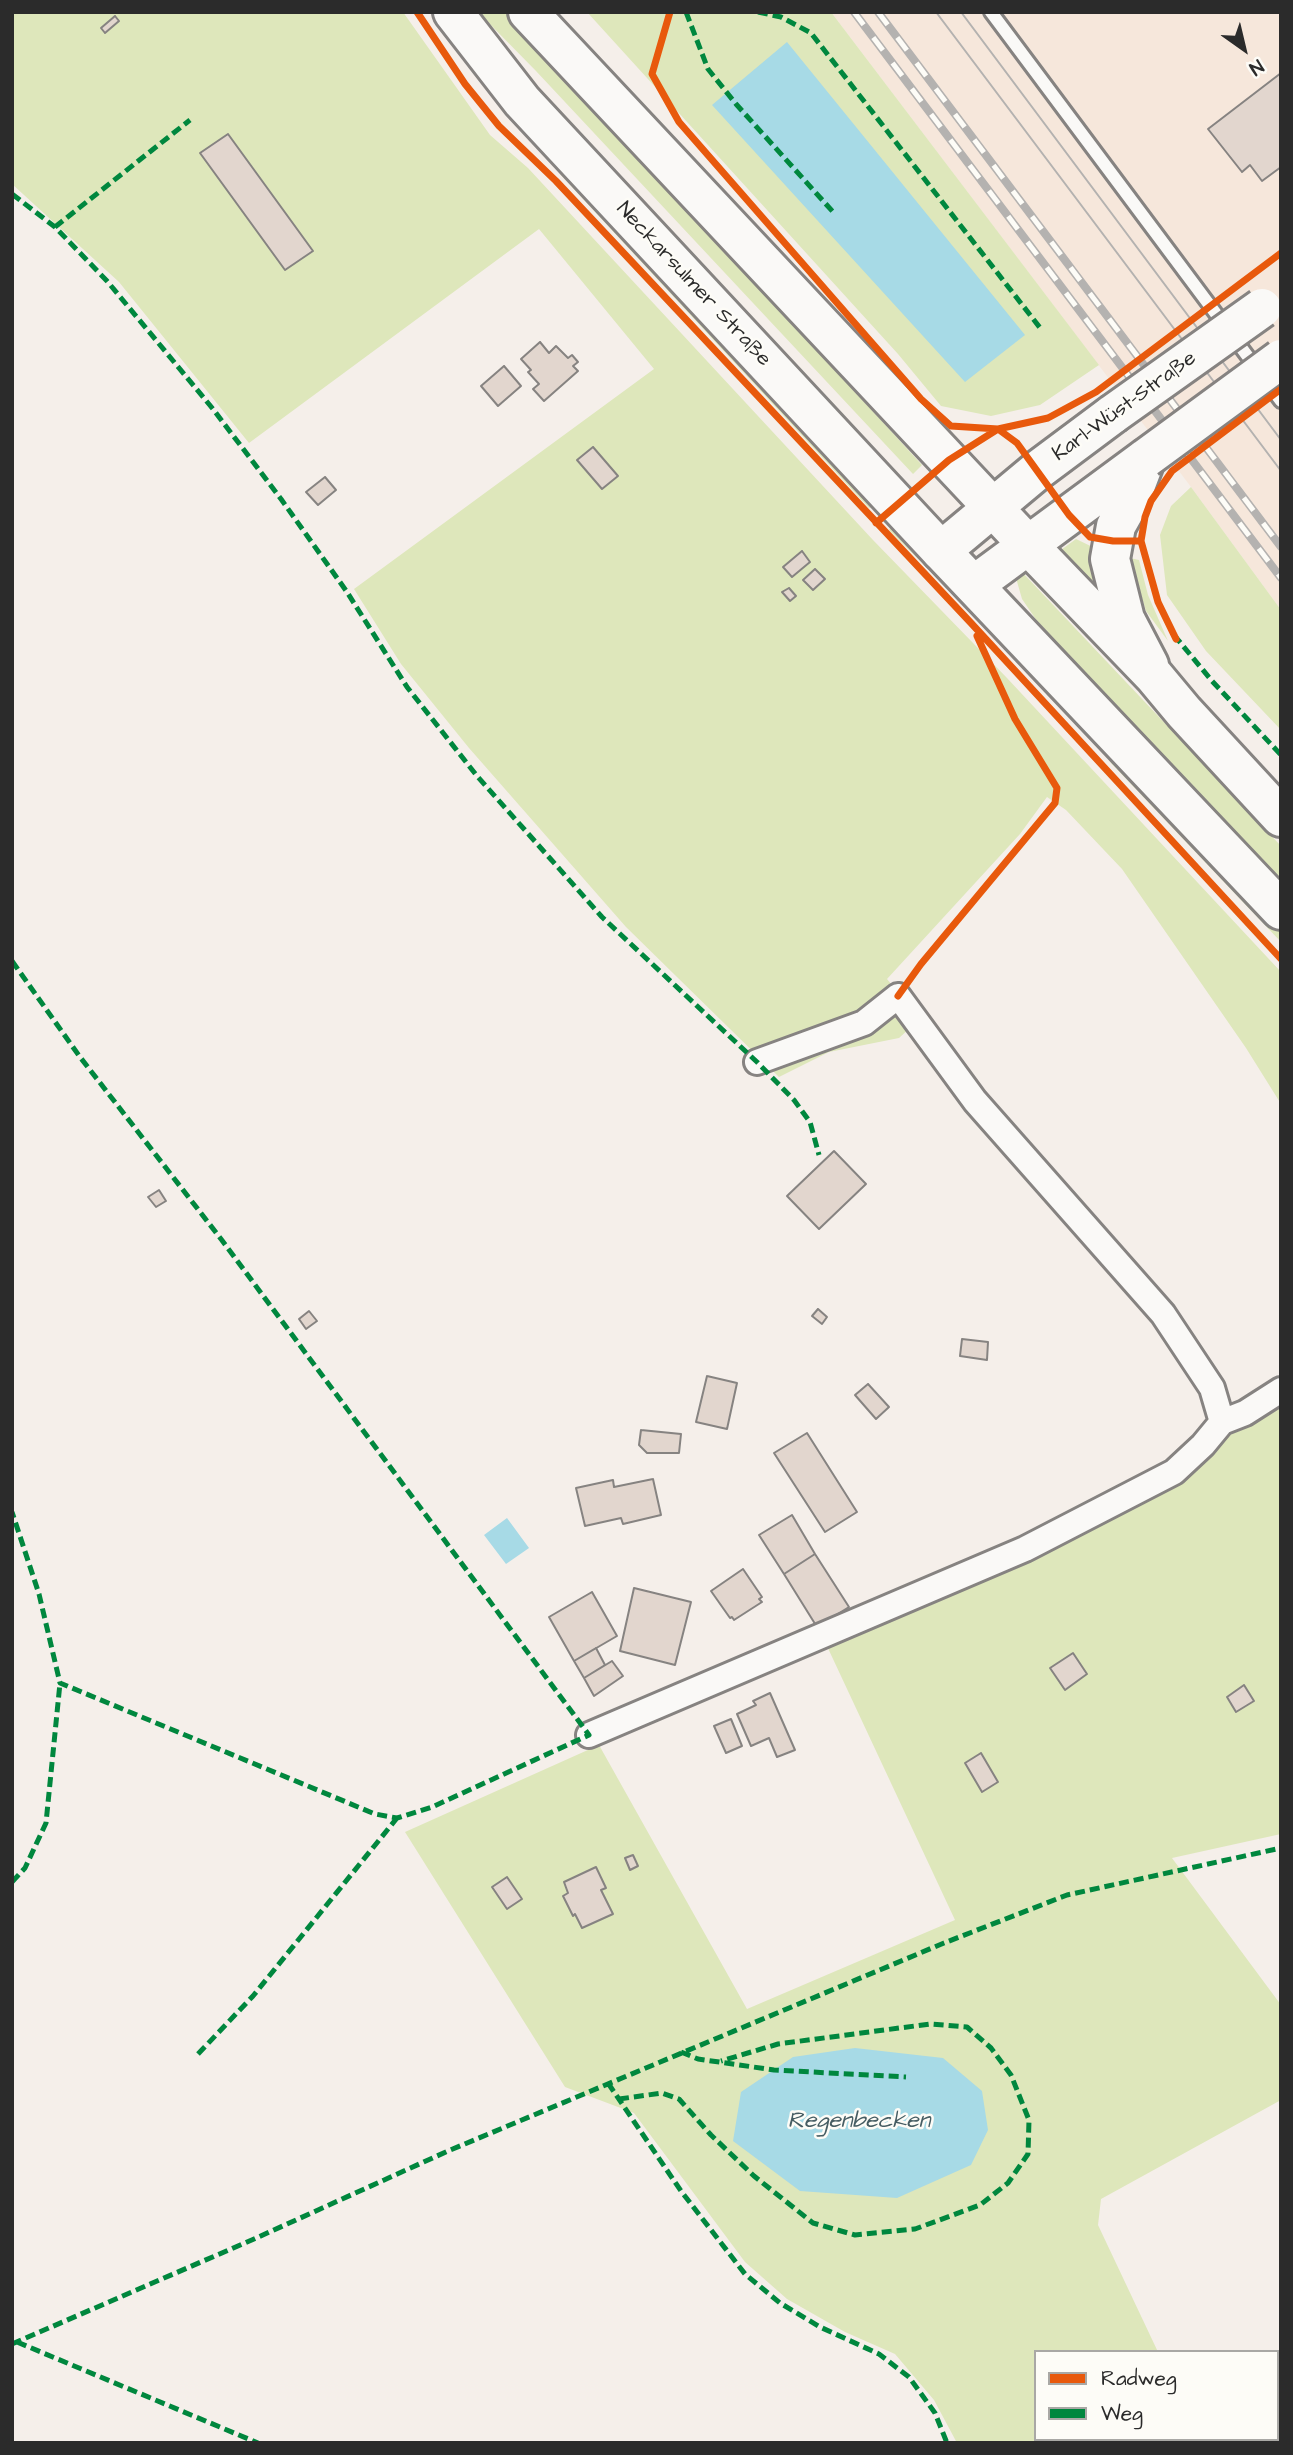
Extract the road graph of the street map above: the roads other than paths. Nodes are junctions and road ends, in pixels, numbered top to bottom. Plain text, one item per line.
1 (453, 12) edge
2 (528, 12) edge
3 (991, 12) edge
4 (1271, 302) edge
5 (1281, 359) edge
6 (1281, 401) edge
7 (1146, 458) junction
8 (992, 508) junction
9 (1028, 545) junction
10 (941, 551) junction
11 (974, 585) junction
12 (1154, 676) junction
13 (1281, 817) edge
14 (1281, 910) edge
15 (757, 1062) dead end
16 (1281, 1390) edge
17 (1222, 1422) junction
18 (589, 1735) dead end

1 - 10 main road, Neckarsulmer Straße
2 - 8 main road
3 - 6 lane
4 - 8 main road, Karl-Wüst-Straße, bridge
5 - 7 main road, bridge
7 - 9 main road
7 - 12 main road
8 - 9 main road
8 - 10 main road, Karl-Wüst-Straße
9 - 11 main road
9 - 12 main road
10 - 11 main road, Neckarsulmer Straße
11 - 14 main road, Neckarsulmer Straße
12 - 13 main road
15 - 17 street
16 - 17 street
17 - 18 street

